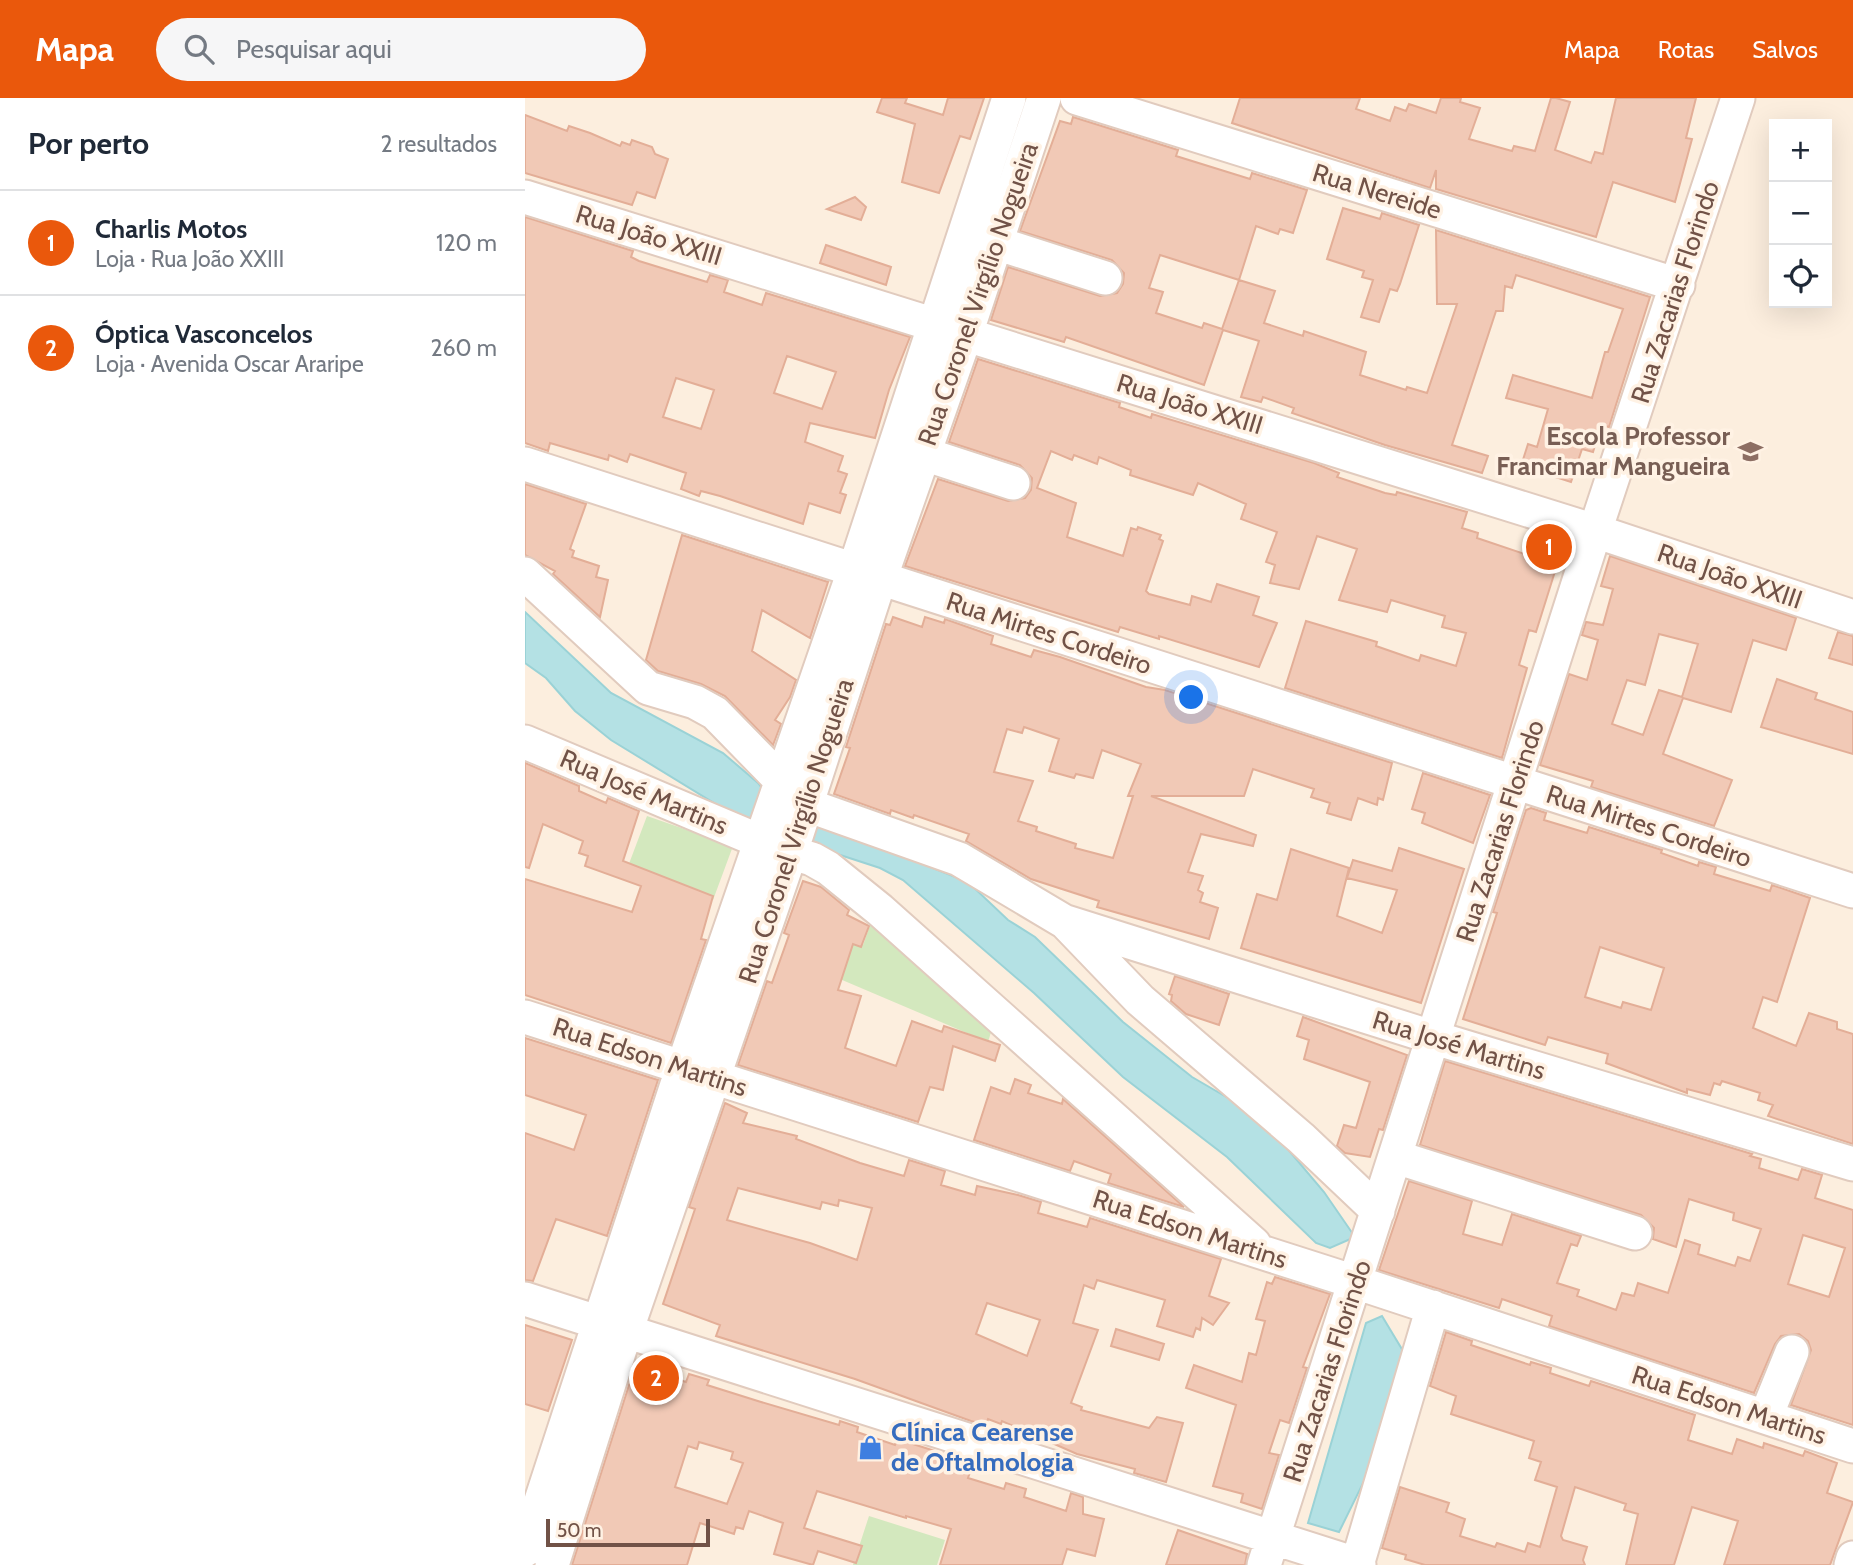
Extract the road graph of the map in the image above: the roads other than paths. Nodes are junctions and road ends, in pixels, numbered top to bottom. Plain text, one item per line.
1 (1009, 98) edge
2 (1044, 98) edge
3 (1077, 98) edge
4 (1738, 98) edge
5 (525, 197) edge
6 (996, 243) junction
7 (1105, 278) dead end
8 (1678, 285) junction
9 (935, 323) junction
10 (966, 334) junction
11 (924, 454) junction
12 (525, 464) edge
13 (1013, 483) dead end
14 (1595, 531) junction
15 (525, 574) edge
16 (867, 575) junction
17 (1853, 617) edge
18 (529, 740) edge
19 (782, 779) junction
20 (1515, 783) junction
21 (804, 804) junction
22 (777, 847) junction
23 (1853, 891) edge
24 (1065, 922) junction
25 (525, 1017) edge
26 (1435, 1038) junction
27 (698, 1073) junction
28 (1395, 1157) junction
29 (1853, 1164) edge
30 (1378, 1212) junction
31 (1635, 1233) dead end
32 (1264, 1253) junction
33 (1355, 1282) junction
34 (525, 1299) edge
35 (1433, 1307) junction
36 (613, 1327) junction
37 (1793, 1352) dead end
38 (1766, 1416) junction
39 (1853, 1446) edge
40 (525, 1550) edge
41 (1268, 1551) edge
42 (1853, 1558) edge
43 (552, 1565) edge
44 (1357, 1565) edge
45 (1851, 1565) edge

1 - 9 street, Rua Coronel Virgílio Nogueira
2 - 6 street, Rua Coronel Virgílio Nogueira
3 - 8 street, Rua Nereide
4 - 8 street, Rua Zacarias Florindo
5 - 9 street, Rua João XXIII
6 - 7 street
6 - 10 street, Rua Coronel Virgílio Nogueira
8 - 14 street, Rua Zacarias Florindo
9 - 10 street, Rua João XXIII
9 - 16 street, Rua Coronel Virgílio Nogueira
10 - 11 street, Rua Coronel Virgílio Nogueira
10 - 14 street, Rua João XXIII
11 - 13 street
11 - 16 street, Rua Coronel Virgílio Nogueira
12 - 16 street, Rua Mirtes Cordeiro
14 - 17 street, Rua João XXIII
14 - 20 street, Rua Zacarias Florindo
15 - 19 street, Rua José Martins
16 - 19 street, Rua Coronel Virgílio Nogueira
16 - 20 street, Rua Mirtes Cordeiro
16 - 21 street, Rua Coronel Virgílio Nogueira
18 - 22 street, Rua José Martins
19 - 21 street, Rua José Martins
19 - 22 street, Rua Coronel Virgílio Nogueira
20 - 23 street, Rua Mirtes Cordeiro
20 - 26 street, Rua Zacarias Florindo
21 - 22 street, Rua Coronel Virgílio Nogueira
21 - 24 street, Rua José Martins
22 - 27 street, Rua Coronel Virgílio Nogueira
22 - 32 street, Rua José Martins
24 - 26 street, Rua José Martins
24 - 30 street, Rua José Martins
25 - 27 street, Rua Edson Martins
26 - 28 street, Rua Zacarias Florindo
26 - 29 street, Rua José Martins
27 - 32 street, Rua Edson Martins
27 - 36 street, Rua Coronel Virgílio Nogueira
28 - 30 street, Rua Zacarias Florindo
28 - 31 street
30 - 33 street, Rua Zacarias Florindo
32 - 33 street, Rua Edson Martins
33 - 35 street, Rua Edson Martins
33 - 41 street, Rua Zacarias Florindo
34 - 36 street
35 - 38 street, Rua Edson Martins
35 - 44 street
36 - 40 street, Rua Coronel Virgílio Nogueira
36 - 41 street
36 - 43 street, Rua Coronel Virgílio Nogueira
37 - 38 street
38 - 39 street, Rua Edson Martins
41 - 44 street
42 - 45 street

